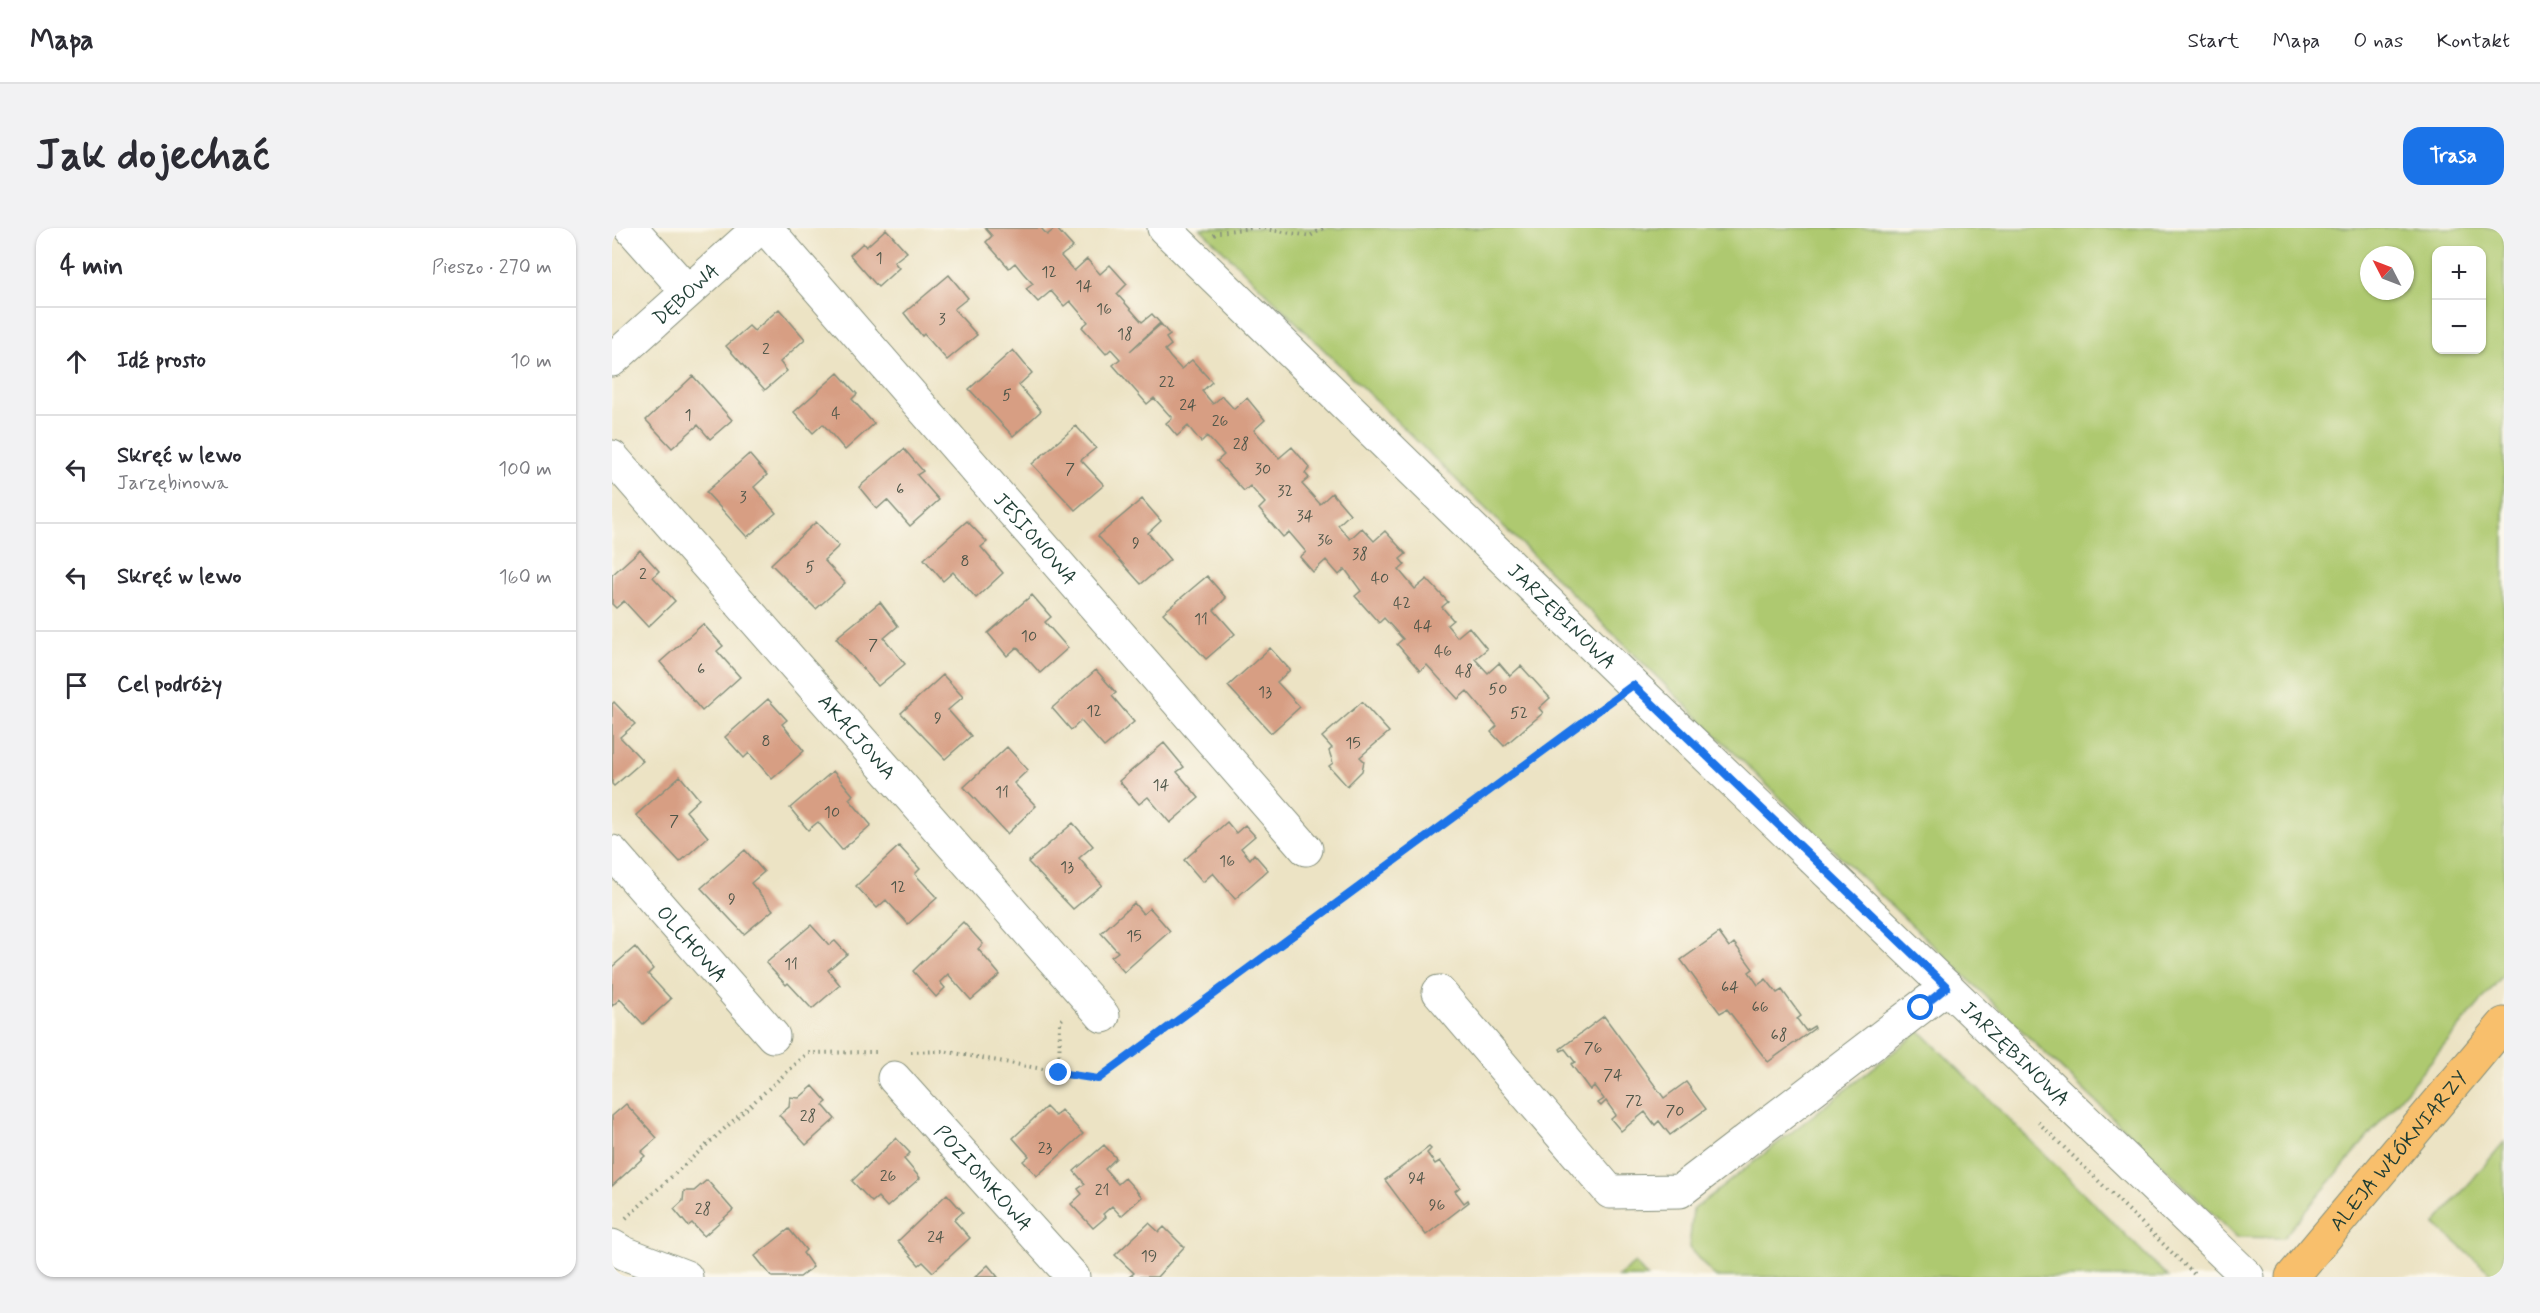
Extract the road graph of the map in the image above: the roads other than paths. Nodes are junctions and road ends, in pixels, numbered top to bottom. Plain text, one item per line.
1 (631, 228) edge
2 (759, 228) edge
3 (766, 228) edge
4 (1164, 228) edge
5 (687, 291) junction
6 (612, 360) edge
7 (612, 457) edge
8 (1306, 849) dead end
9 (612, 852) edge
10 (1947, 987) junction
11 (1439, 992) dead end
12 (1095, 1006) road end
13 (2504, 1024) edge
14 (773, 1036) dead end
15 (897, 1061) road end
16 (616, 1234) edge
17 (686, 1277) edge
18 (1073, 1277) edge
19 (2248, 1277) edge
20 (2292, 1277) edge

1 - 5 street
2 - 5 street, DĘBOWA
3 - 8 street, JESIONOWA
4 - 10 street, JARZĘBINOWA
5 - 6 street, DĘBOWA
7 - 12 street, AKACJOWA
9 - 14 street, OLCHOWA
10 - 11 street
10 - 19 street, JARZĘBINOWA
13 - 20 main road, ALEJA WŁÓKNIARZY
15 - 18 street, POZIOMKOWA
16 - 17 street

